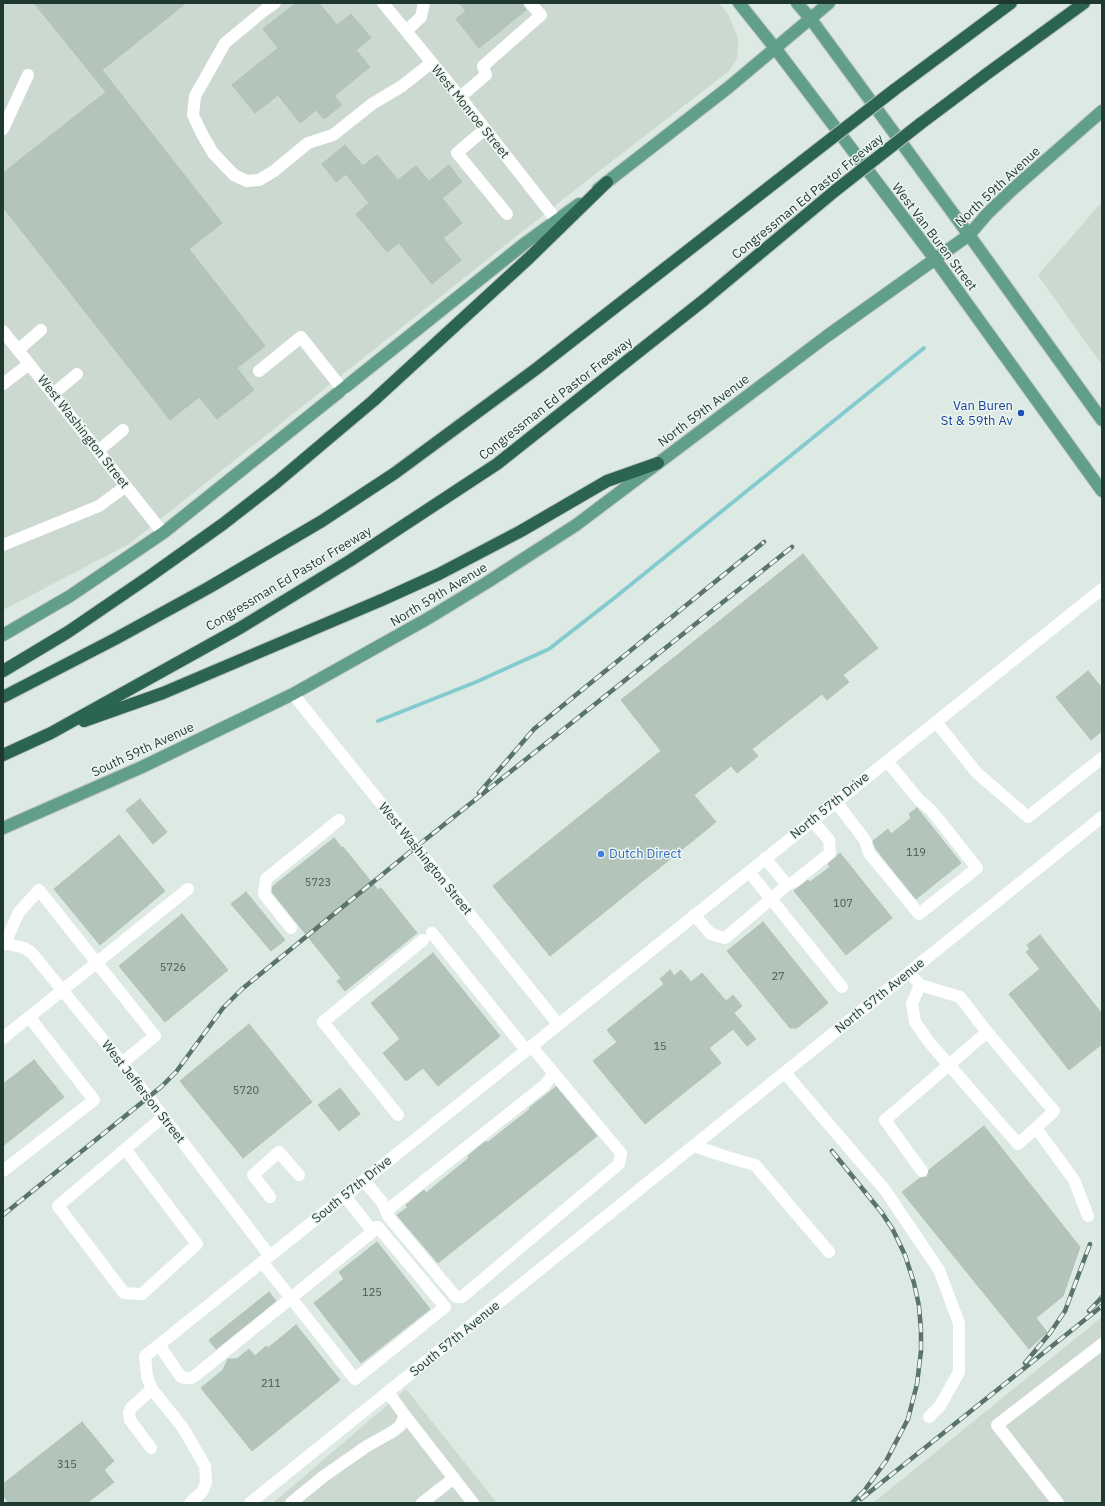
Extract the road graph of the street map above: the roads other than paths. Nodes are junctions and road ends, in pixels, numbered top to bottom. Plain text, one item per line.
1 (275, 3) edge
2 (383, 3) edge
3 (424, 3) edge
4 (530, 3) edge
5 (739, 3) edge
6 (797, 3) edge
7 (828, 3) edge
8 (1012, 3) edge
9 (1084, 3) edge
10 (810, 18) junction
11 (406, 31) junction
12 (775, 48) junction
13 (431, 63) junction
14 (28, 75) dead end
15 (460, 97) junction
16 (1102, 111) edge
17 (3, 129) edge
18 (485, 130) junction
19 (607, 182) junction
20 (507, 214) dead end
21 (557, 221) junction
22 (969, 235) junction
23 (935, 259) junction
24 (41, 330) dead end
25 (3, 331) edge
26 (18, 350) junction
27 (29, 364) junction
28 (259, 371) dead end
29 (77, 374) dead end
30 (3, 384) edge
31 (343, 390) junction
32 (53, 394) junction
33 (1102, 420) edge
34 (123, 430) dead end
35 (98, 451) junction
36 (658, 463) junction
37 (126, 486) junction
38 (1102, 491) edge
39 (163, 534) junction
40 (3, 545) edge
41 (1102, 589) edge
42 (3, 635) edge
43 (3, 671) edge
44 (293, 694) junction
45 (3, 697) edge
46 (936, 722) junction
47 (51, 733) junction
48 (3, 755) edge
49 (1102, 758) edge
50 (887, 761) junction
51 (836, 802) junction
52 (1102, 818) edge
53 (339, 820) dead end
54 (812, 820) junction
55 (3, 828) edge
56 (765, 858) junction
57 (749, 872) junction
58 (787, 885) junction
59 (188, 890) dead end
60 (771, 898) junction
61 (694, 915) junction
62 (291, 928) dead end
63 (432, 933) dead end
64 (423, 940) dead end
65 (4, 944) edge
66 (97, 964) junction
67 (909, 972) junction
68 (920, 984) junction
69 (842, 986) dead end
70 (63, 991) junction
71 (30, 1018) junction
72 (558, 1024) junction
73 (987, 1032) junction
74 (3, 1038) edge
75 (529, 1048) junction
76 (122, 1063) junction
77 (949, 1065) junction
78 (554, 1073) junction
79 (785, 1073) junction
80 (398, 1115) dead end
81 (164, 1117) junction
82 (1036, 1128) junction
83 (694, 1146) junction
84 (125, 1149) junction
85 (3, 1171) edge
86 (922, 1171) dead end
87 (659, 1174) joint
88 (299, 1175) dead end
89 (364, 1181) junction
90 (345, 1196) junction
91 (270, 1197) dead end
92 (386, 1211) junction
93 (1088, 1216) dead end
94 (378, 1227) junction
95 (830, 1252) dead end
96 (266, 1259) junction
97 (291, 1298) junction
98 (1102, 1344) edge
99 (159, 1345) junction
100 (152, 1389) junction
101 (388, 1392) junction
102 (403, 1413) junction
103 (929, 1417) dead end
104 (151, 1448) dead end
105 (454, 1478) junction
106 (190, 1503) edge
107 (250, 1503) edge
108 (290, 1503) edge
109 (422, 1503) edge
110 (474, 1503) edge
111 (1058, 1503) edge

1 - 13 street
2 - 11 street, West Monroe Street
3 - 11 street
4 - 15 street
5 - 12 main road, West Van Buren Street
6 - 10 main road
7 - 10 main road
8 - 45 highway, bridge
9 - 47 highway, Congressman Ed Pastor Freeway, bridge
10 - 12 main road
10 - 22 main road
11 - 13 street, West Monroe Street
12 - 19 main road
12 - 23 main road, West Van Buren Street
13 - 15 street, West Monroe Street
14 - 17 street
15 - 18 street, West Monroe Street
16 - 22 main road, North 59th Avenue
18 - 20 street
18 - 21 street, West Monroe Street
19 - 21 main road
19 - 43 highway
21 - 31 main road
22 - 23 main road, North 59th Avenue
22 - 33 main road
23 - 36 main road, North 59th Avenue
23 - 38 main road, West Van Buren Street
24 - 26 street
25 - 26 street, West Washington Street
26 - 27 street, West Washington Street
27 - 30 street
27 - 32 street, West Washington Street
28 - 31 street
29 - 32 street
31 - 39 main road
32 - 35 street, West Washington Street
34 - 35 street
35 - 37 street, West Washington Street
36 - 44 main road, North 59th Avenue
36 - 47 highway
37 - 39 street, West Washington Street
37 - 40 street
39 - 42 main road
41 - 46 street, North 57th Drive
44 - 55 main road, South 59th Avenue
44 - 72 street, West Washington Street
46 - 49 street
46 - 50 street, North 57th Drive
47 - 48 highway, Congressman Ed Pastor Freeway
50 - 51 street, North 57th Drive
50 - 51 street
51 - 54 street, North 57th Drive
52 - 67 street, North 57th Avenue
53 - 62 street
54 - 56 street, North 57th Drive
54 - 58 street
56 - 57 street, North 57th Drive
56 - 58 street
57 - 60 street
57 - 61 street, North 57th Drive
58 - 60 street
59 - 66 street
60 - 61 street
60 - 69 street
61 - 72 street, North 57th Drive
63 - 75 street
64 - 80 street
65 - 66 street
65 - 70 street, West Jefferson Street
66 - 70 street
66 - 76 street
67 - 68 street
67 - 79 street, North 57th Avenue
68 - 73 street
68 - 77 street
70 - 71 street
70 - 76 street, West Jefferson Street
71 - 74 street
71 - 85 street
72 - 75 street, South 57th Drive
73 - 77 street
73 - 82 street
75 - 78 street
75 - 89 street, South 57th Drive
76 - 81 street, West Jefferson Street
77 - 82 street
77 - 86 street
78 - 92 street
78 - 92 street
79 - 83 street, North 57th Avenue
79 - 103 street
81 - 84 street
81 - 96 street, West Jefferson Street
82 - 93 street
83 - 87 street, North 57th Avenue
83 - 95 street
84 - 84 street
87 - 101 street, South 57th Avenue
88 - 91 street
89 - 90 street, South 57th Drive
89 - 92 street
90 - 94 street
90 - 96 street, South 57th Drive
94 - 97 street
94 - 97 street, West Jefferson Street
96 - 97 street, West Jefferson Street
96 - 99 street, South 57th Drive
97 - 99 street
98 - 111 street
99 - 100 street, South 57th Drive
100 - 104 street
100 - 106 street
101 - 102 street
101 - 107 street, South 57th Avenue
102 - 105 street
102 - 108 street
105 - 109 street
105 - 110 street

